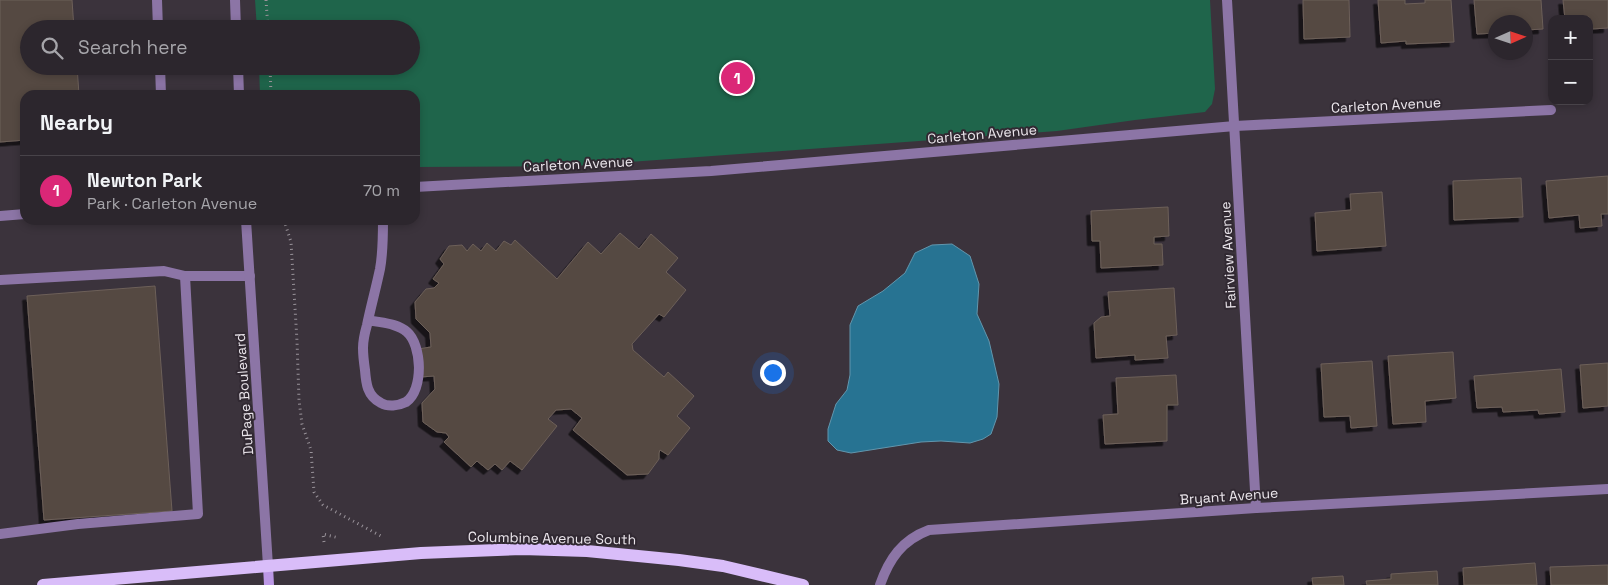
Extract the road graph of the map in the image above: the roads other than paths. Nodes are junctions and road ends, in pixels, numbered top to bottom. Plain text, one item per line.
1 (157, 0) edge
2 (235, 0) edge
3 (1227, 0) edge
4 (158, 20) edge
5 (236, 20) edge
6 (160, 75) edge
7 (238, 75) edge
8 (161, 90) edge
9 (239, 90) edge
10 (1550, 110) dead end
11 (1235, 126) junction
12 (420, 187) edge
13 (20, 214) edge
14 (0, 216) edge
15 (246, 225) edge
16 (383, 225) edge
17 (185, 276) junction
18 (250, 276) junction
19 (0, 280) edge
20 (368, 320) junction
21 (1608, 489) edge
22 (1256, 508) junction
23 (0, 534) edge
24 (268, 566) junction
25 (43, 585) edge
26 (270, 585) edge
27 (803, 585) edge
28 (880, 585) edge

1 - 4 street
2 - 5 street
3 - 11 street, Fairview Avenue
6 - 8 street
7 - 9 street
10 - 11 street, Carleton Avenue
11 - 12 street, Carleton Avenue
11 - 22 street, Fairview Avenue
13 - 14 street
15 - 18 street, DuPage Boulevard
16 - 20 street
17 - 18 street
17 - 19 street
17 - 23 street
18 - 24 street, DuPage Boulevard
20 - 20 street
21 - 22 street, Bryant Avenue
22 - 28 street, Bryant Avenue
24 - 25 main road, Columbine Avenue South
24 - 26 street
24 - 27 main road, Columbine Avenue South

